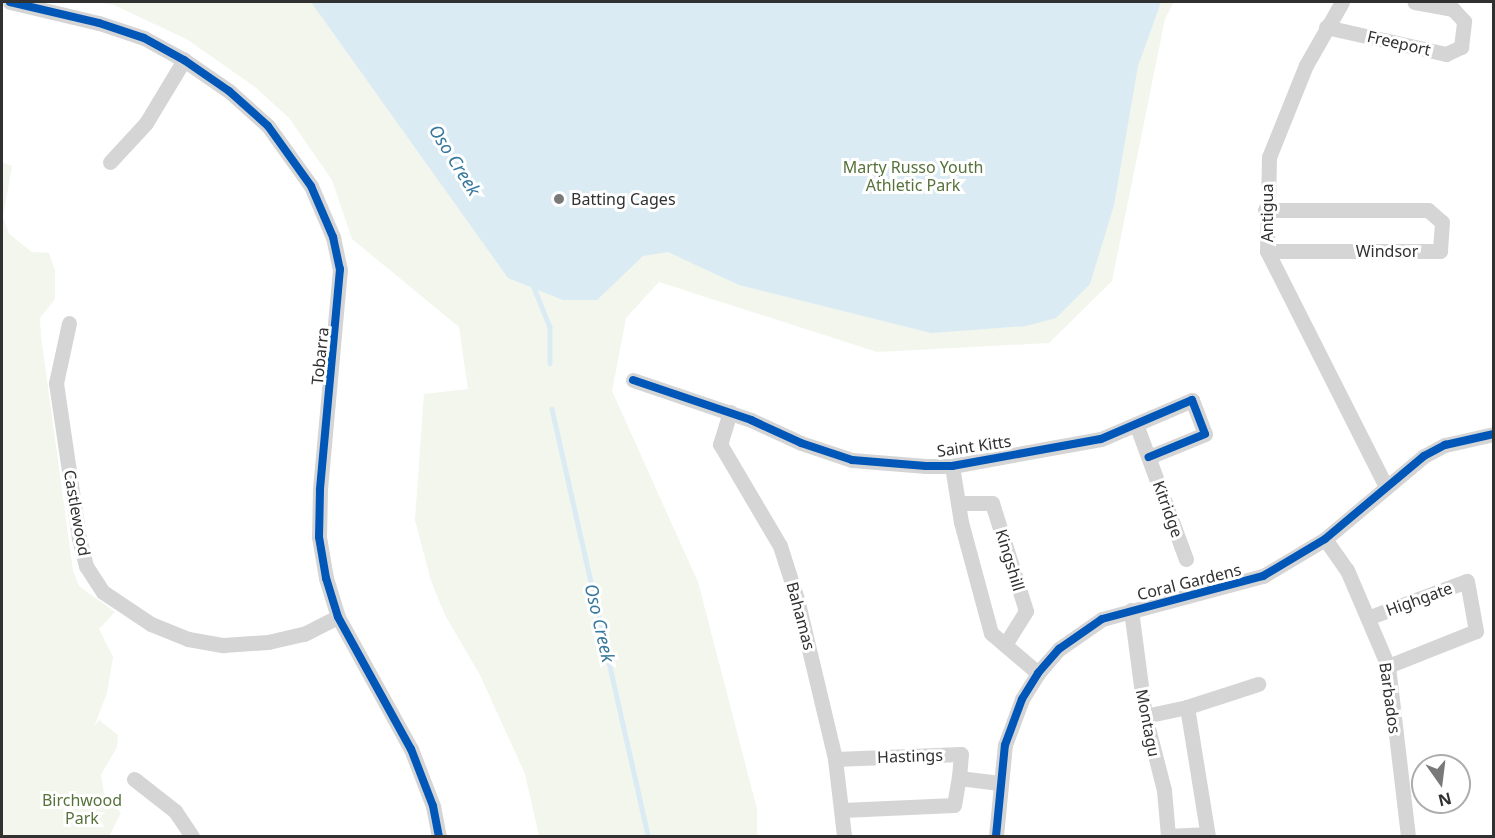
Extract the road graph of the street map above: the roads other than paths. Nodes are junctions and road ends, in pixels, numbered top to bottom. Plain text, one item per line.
1 (10, 2) edge
2 (1342, 2) edge
3 (1415, 2) edge
4 (1326, 27) junction
5 (184, 60) junction
6 (110, 162) dead end
7 (1265, 210) junction
8 (1267, 250) junction
9 (69, 323) dead end
10 (633, 380) dead end
11 (730, 412) junction
12 (1136, 424) junction
13 (1494, 434) edge
14 (1149, 457) junction
15 (952, 466) junction
16 (1384, 485) junction
17 (958, 503) junction
18 (1324, 539) junction
19 (1186, 560) dead end
20 (1131, 609) junction
21 (338, 617) junction
22 (1370, 617) junction
23 (1005, 645) junction
24 (1388, 666) junction
25 (1038, 673) junction
26 (1258, 684) dead end
27 (1187, 707) junction
28 (1145, 716) junction
29 (835, 759) junction
30 (959, 778) junction
31 (134, 779) dead end
32 (1000, 783) junction
33 (843, 810) junction
34 (1208, 835) edge
35 (1168, 836) edge
36 (192, 837) edge
37 (439, 837) edge
38 (844, 837) edge
39 (996, 837) edge
40 (1408, 837) edge

1 - 5 street, Tobarra
2 - 4 street, Antigua
3 - 4 street, Freeport
4 - 7 street, Antigua
5 - 6 street
5 - 21 street, Tobarra
7 - 8 street, Antigua
7 - 8 street, Windsor
8 - 16 street, Antigua
9 - 21 street, Castlewood
10 - 11 street, Saint Kitts
11 - 15 street, Saint Kitts
11 - 29 street, Bahamas
12 - 14 street, Kitridge
12 - 14 street, Saint Kitts
12 - 15 street, Saint Kitts
13 - 16 street, Coral Gardens
14 - 19 street, Kitridge
15 - 17 street
16 - 18 street, Coral Gardens
17 - 23 street
17 - 23 street, Kingshill
18 - 20 street, Coral Gardens
18 - 22 street, Barbados
20 - 25 street, Coral Gardens
20 - 28 street, Montagu
21 - 37 street, Tobarra
22 - 24 street, Barbados
22 - 24 street, Highgate
23 - 25 street
24 - 40 street, Barbados
25 - 32 street, Coral Gardens
26 - 27 street
27 - 28 street
27 - 34 street
28 - 35 street, Montagu
29 - 30 street, Hastings
29 - 33 street, Bahamas
30 - 32 street, Hastings
30 - 33 street, Hastings
31 - 36 street
32 - 39 street, Coral Gardens
33 - 38 street, Bahamas
34 - 35 street

